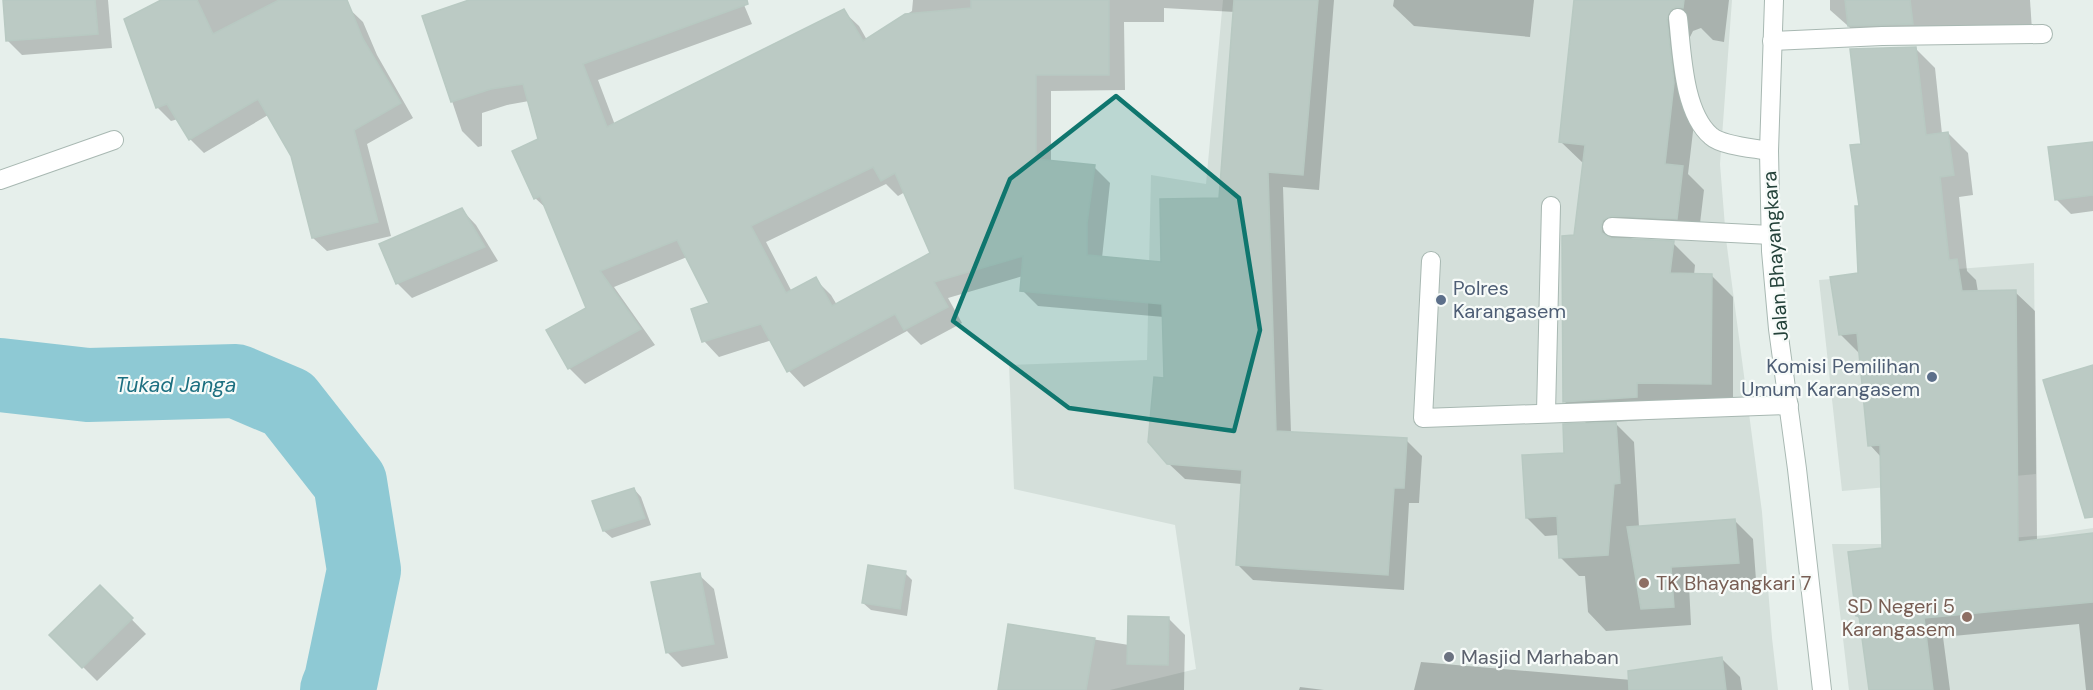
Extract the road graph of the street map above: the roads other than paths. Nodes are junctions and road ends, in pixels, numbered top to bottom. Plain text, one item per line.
1 (1774, 0) edge
2 (1678, 18) dead end
3 (2043, 33) dead end
4 (1772, 41) junction
5 (114, 141) dead end
6 (1769, 151) junction
7 (0, 180) edge
8 (1551, 206) dead end
9 (1612, 227) dead end
10 (1771, 235) junction
11 (1431, 261) dead end
12 (1789, 405) junction
13 (1546, 412) junction
14 (1822, 690) edge

1 - 4 street, Jalan Bhayangkara
2 - 6 street
3 - 4 street
4 - 6 street, Jalan Bhayangkara
5 - 7 street
6 - 10 street, Jalan Bhayangkara
8 - 13 street
9 - 10 street
10 - 12 street, Jalan Bhayangkara
11 - 13 street
12 - 13 street
12 - 14 street, Jalan Bhayangkara

